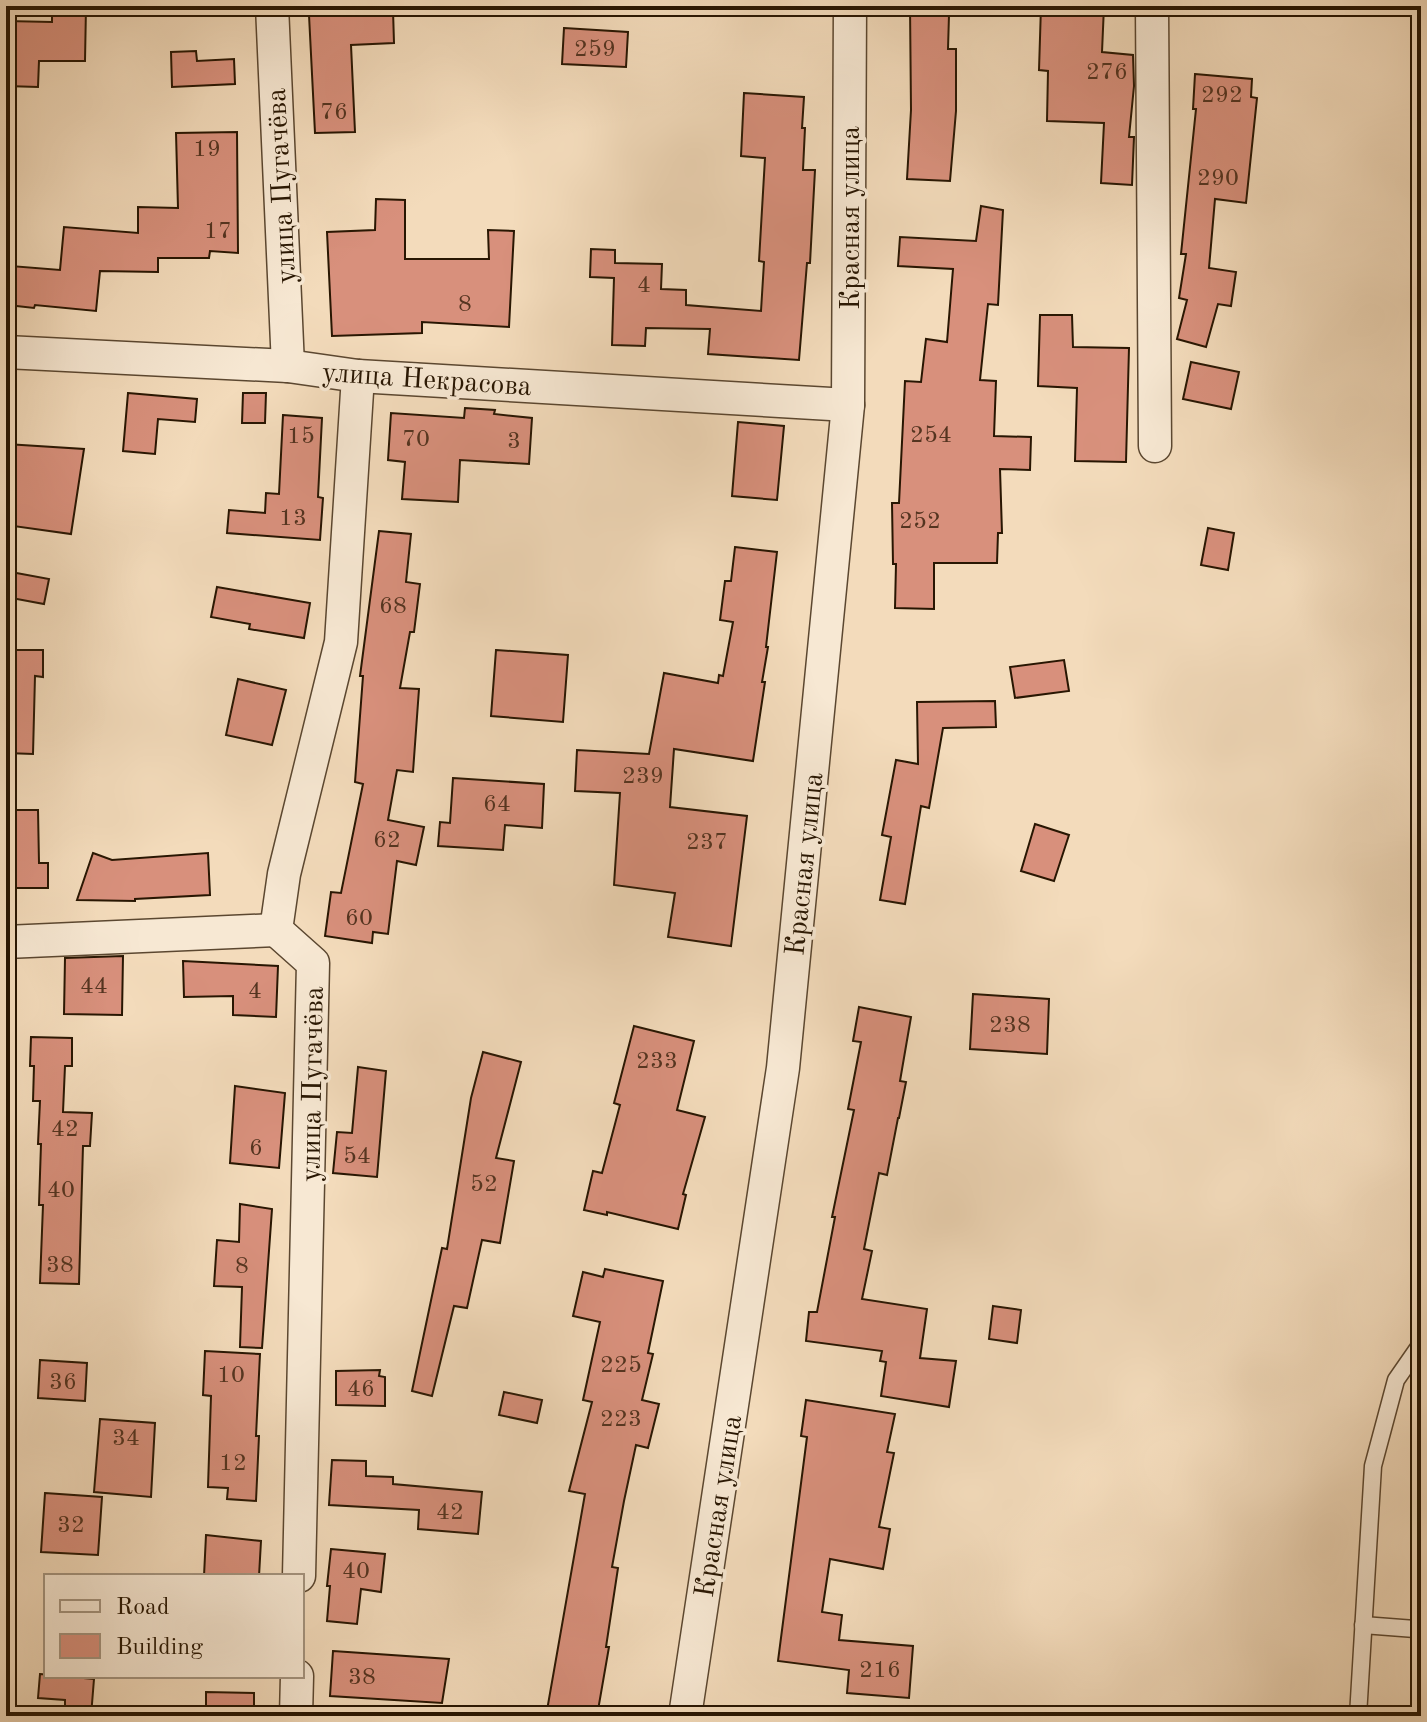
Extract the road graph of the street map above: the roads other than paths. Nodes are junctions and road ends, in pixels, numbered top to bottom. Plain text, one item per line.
1 (272, 6) edge
2 (850, 6) edge
3 (1152, 6) edge
4 (6, 352) edge
5 (288, 366) junction
6 (358, 376) junction
7 (848, 405) junction
8 (1155, 446) dead end
9 (276, 930) junction
10 (6, 942) edge
11 (1421, 1344) edge
12 (299, 1574) edge
13 (1363, 1625) junction
14 (1415, 1629) dead end
15 (297, 1678) edge
16 (296, 1716) edge
17 (685, 1716) edge
18 (1358, 1716) edge

1 - 5 street, улица Пугачёва
2 - 7 street, Красная улица
3 - 8 street
4 - 5 street, улица Некрасова
5 - 6 street, улица Некрасова
6 - 7 street, улица Некрасова
6 - 9 street
7 - 17 street, Красная улица
9 - 10 street
9 - 12 street, улица Пугачёва
11 - 13 lane
13 - 14 lane
13 - 18 lane
15 - 16 street

